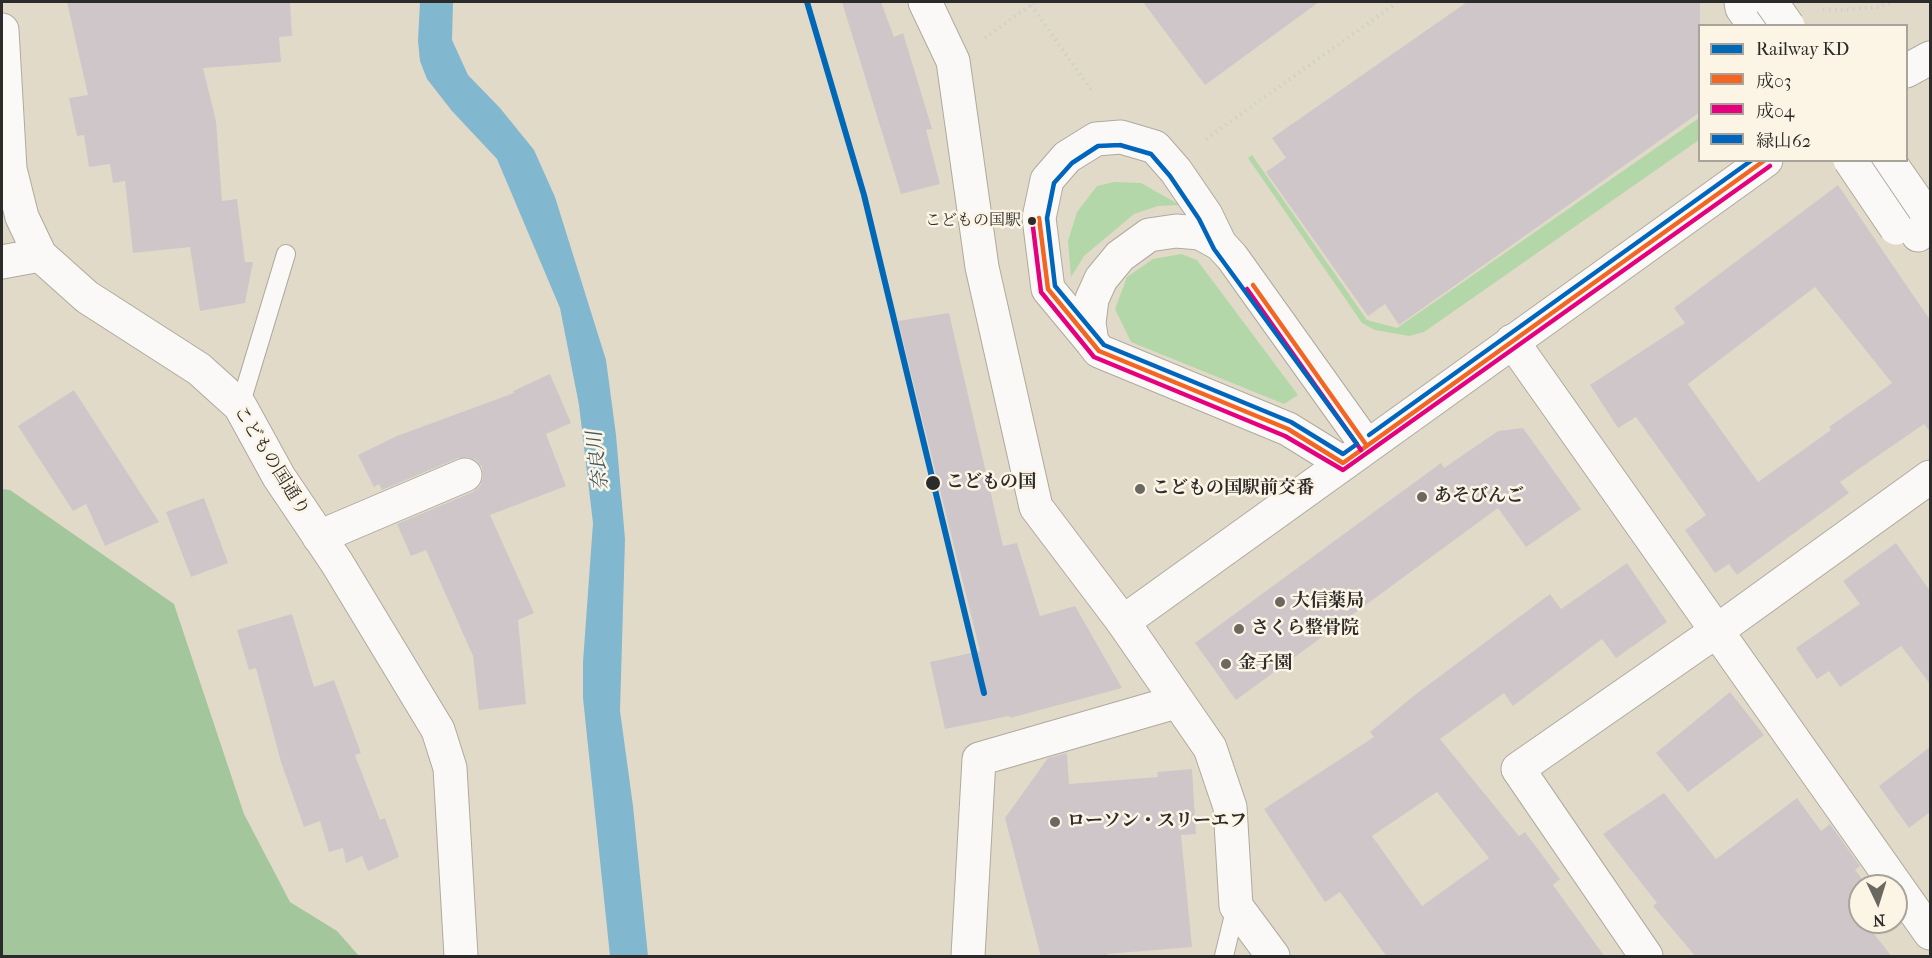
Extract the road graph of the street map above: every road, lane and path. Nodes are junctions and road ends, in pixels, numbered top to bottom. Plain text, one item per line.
1 (925, 2) edge
2 (1398, 2) edge
3 (1894, 2) edge
4 (1033, 3) edge
5 (1818, 8) dead end
6 (1752, 9) edge
7 (1021, 12) dead end
8 (1784, 24) edge
9 (2, 30) edge
10 (1930, 58) edge
11 (1908, 70) edge
12 (1092, 91) dead end
13 (1206, 139) dead end
14 (1763, 162) edge
15 (1852, 162) edge
16 (1889, 162) edge
17 (1917, 232) edge
18 (1220, 244) junction
19 (286, 254) dead end
20 (40, 255) junction
21 (2, 262) edge
22 (1512, 341) junction
23 (1092, 342) junction
24 (240, 406) junction
25 (1355, 454) junction
26 (465, 475) dead end
27 (1927, 486) edge
28 (319, 537) junction
29 (1123, 622) junction
30 (1718, 630) junction
31 (1176, 702) junction
32 (1236, 906) junction
33 (1930, 933) edge
34 (461, 957) edge
35 (968, 957) edge
36 (1224, 957) edge
37 (1273, 957) edge
38 (1646, 957) edge

1 - 29 street
2 - 13 path
3 - 5 path
4 - 7 path
4 - 12 path
6 - 8 street, bridge
9 - 20 street, こどもの国通り
10 - 11 street
14 - 22 street
15 - 17 street, bridge
16 - 17 street
18 - 23 street
18 - 23 street
18 - 25 street
19 - 24 lane
20 - 21 street
20 - 24 street, こどもの国通り
22 - 25 street
22 - 30 street
23 - 25 street
24 - 28 street, こどもの国通り
25 - 29 street
26 - 28 street
27 - 30 street
28 - 34 street, こどもの国通り
29 - 31 street
30 - 33 street
30 - 38 street
31 - 32 street
31 - 35 street
32 - 36 lane
32 - 37 street

